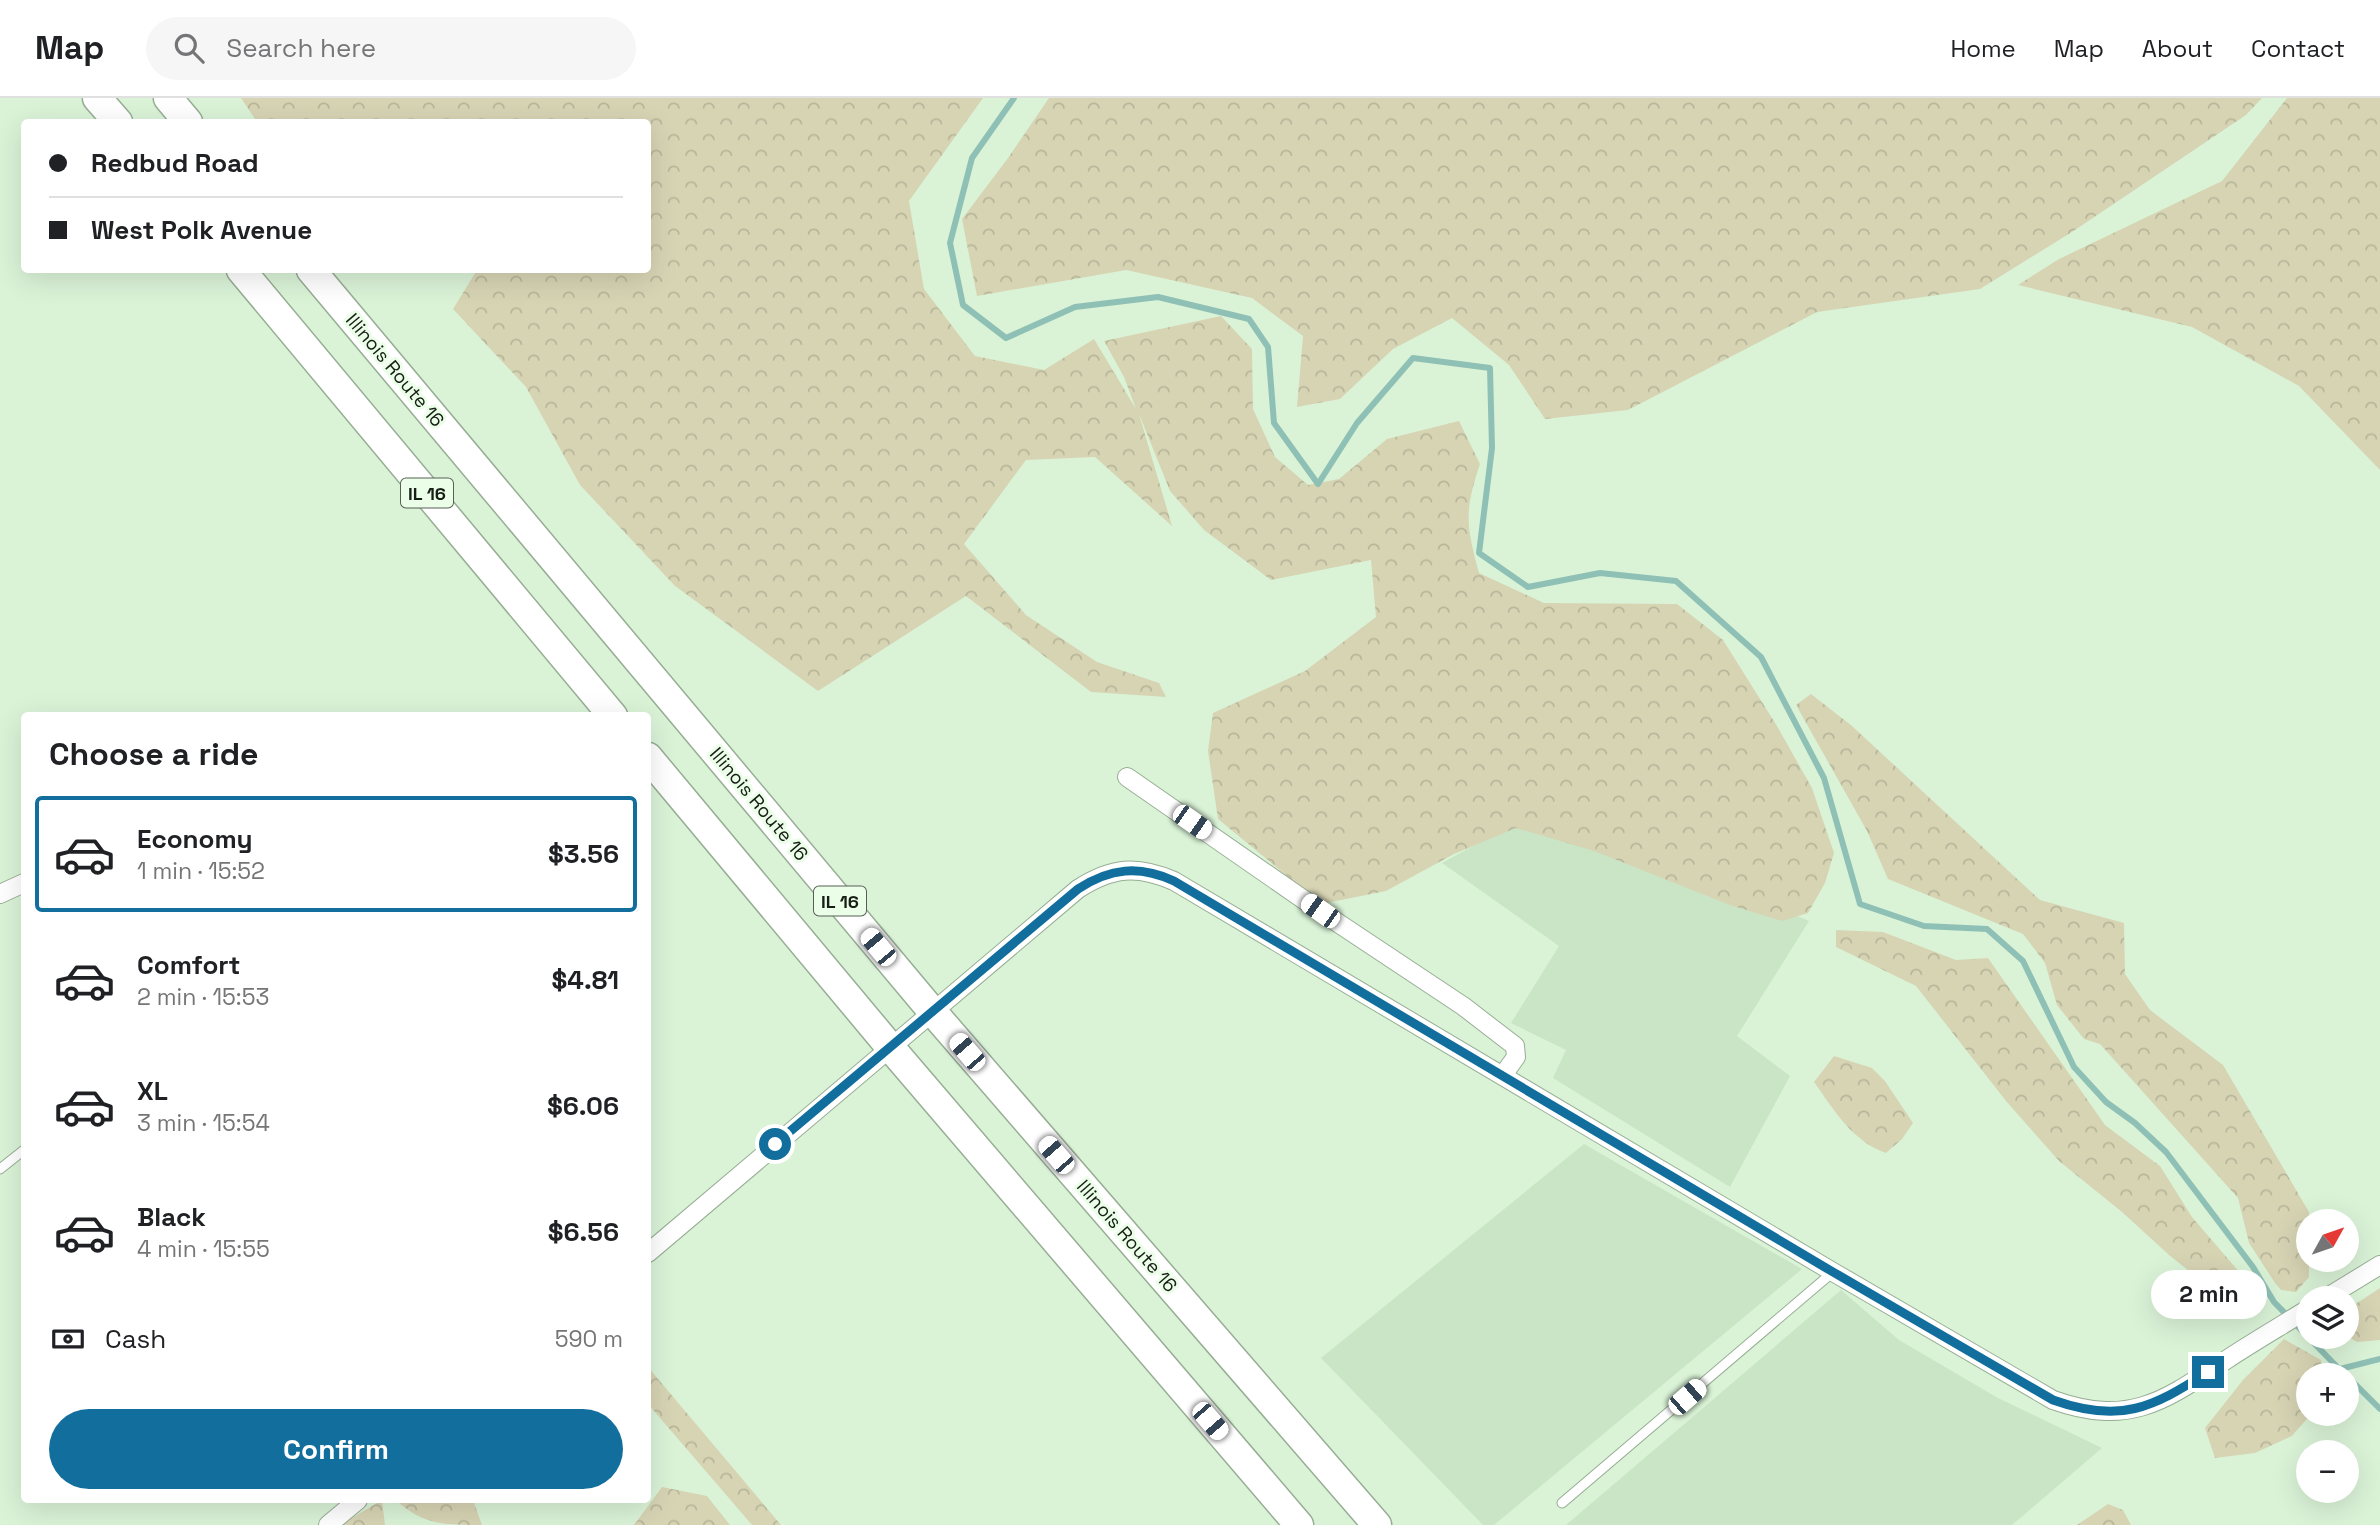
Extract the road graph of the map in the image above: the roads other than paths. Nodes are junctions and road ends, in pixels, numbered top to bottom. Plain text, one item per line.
1 (97, 98) edge
2 (168, 98) edge
3 (115, 119) edge
4 (186, 119) edge
5 (244, 273) edge
6 (314, 273) edge
7 (610, 712) edge
8 (651, 761) edge
9 (1128, 777) dead end
10 (21, 884) edge
11 (0, 894) edge
12 (932, 1011) junction
13 (890, 1047) junction
14 (1503, 1076) junction
15 (21, 1152) edge
16 (0, 1169) edge
17 (651, 1250) edge
18 (2380, 1265) edge
19 (1833, 1272) junction
20 (2346, 1286) edge
21 (2296, 1316) edge
22 (354, 1503) edge
23 (1562, 1503) dead end
24 (328, 1525) edge
25 (1299, 1525) edge
26 (1377, 1525) edge

1 - 3 main road
2 - 4 main road
5 - 7 main road, IL 16
6 - 12 main road, Illinois Route 16 / IL 16
8 - 13 main road, IL 16
9 - 14 street
10 - 11 street
12 - 13 street
12 - 14 street
12 - 26 main road, Illinois Route 16 / IL 16
13 - 17 street
13 - 25 main road, IL 16
14 - 19 street
15 - 16 lane
18 - 20 street
19 - 21 street
19 - 23 lane
22 - 24 street

